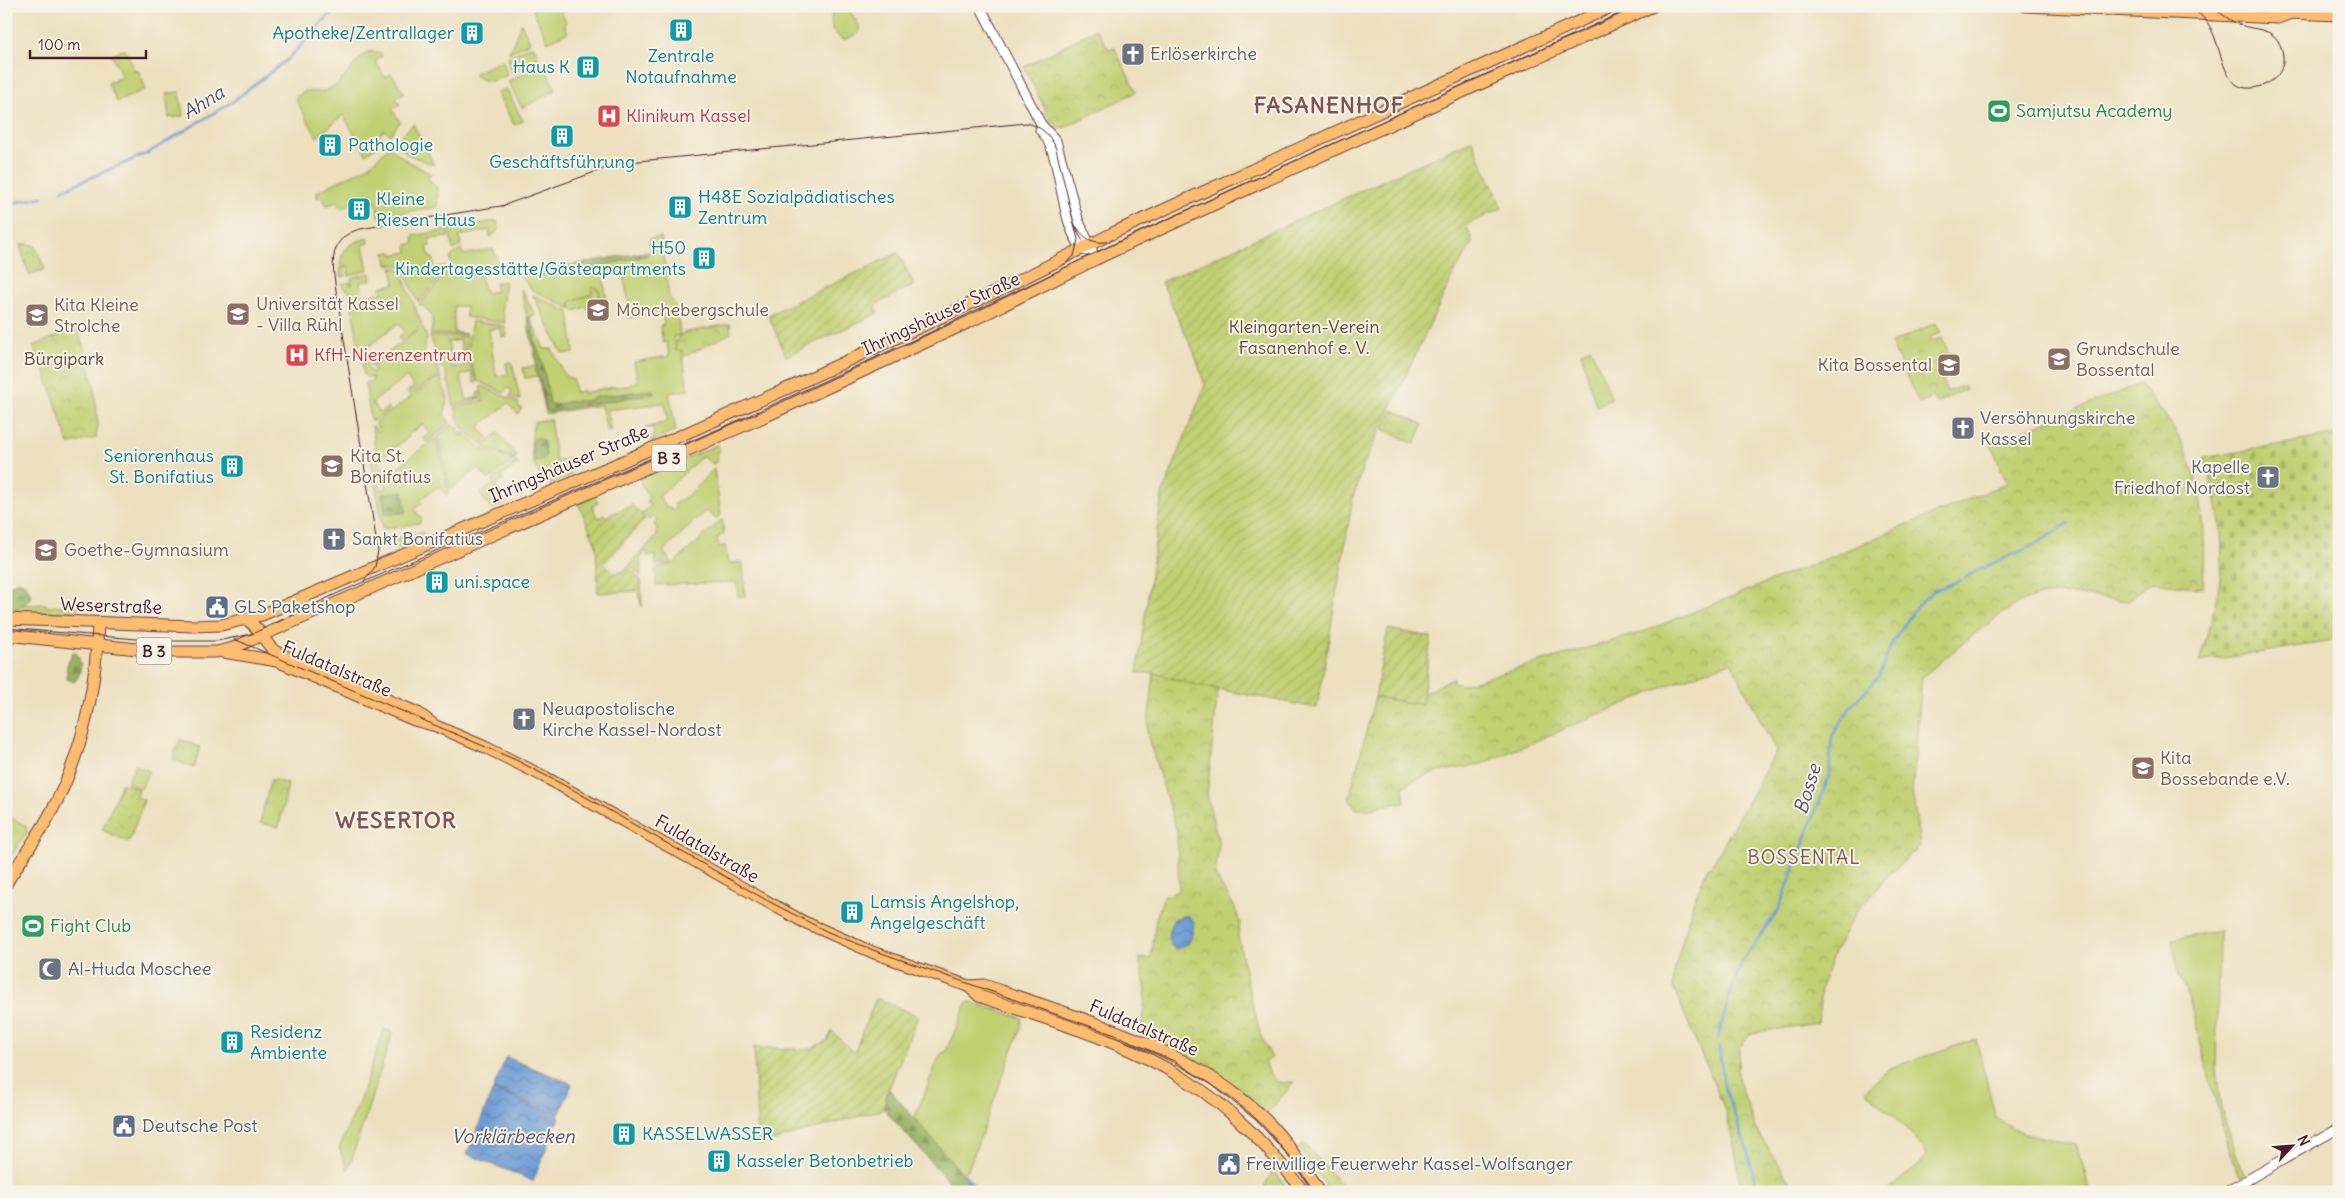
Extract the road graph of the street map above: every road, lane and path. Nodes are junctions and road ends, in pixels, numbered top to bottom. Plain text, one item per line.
1 (980, 6) edge
2 (1613, 6) edge
3 (1653, 6) edge
4 (2025, 6) edge
5 (2288, 10) edge
6 (2339, 15) edge
7 (1041, 127) junction
8 (1074, 238) junction
9 (1085, 247) junction
10 (1068, 256) junction
11 (1096, 259) junction
12 (6, 619) edge
13 (247, 620) junction
14 (98, 622) junction
15 (215, 626) joint
16 (6, 635) edge
17 (264, 635) junction
18 (241, 645) joint
19 (98, 646) junction
20 (221, 651) junction
21 (436, 726) junction
22 (6, 884) edge
23 (968, 986) junction
24 (2339, 1128) edge
25 (1304, 1192) edge
26 (1320, 1192) edge
27 (2226, 1192) edge

1 - 7 street
2 - 9 main road, Ihringshäuser Straße / B 3
3 - 11 main road, Ihringshäuser Straße / B 3
4 - 5 main road
5 - 6 main road
7 - 8 street
7 - 9 street
8 - 9 street
8 - 10 street
9 - 10 main road, Ihringshäuser Straße / B 3
9 - 11 street
10 - 13 main road, Ihringshäuser Straße / B 3
11 - 17 main road, Ihringshäuser Straße / B 3
12 - 14 main road, Weserstraße / B 3
13 - 15 main road, Ihringshäuser Straße / B 3
13 - 17 main road, Fuldatalstraße
14 - 15 main road, Weserstraße / B 3
14 - 19 main road
16 - 19 main road, Weserstraße / B 3
17 - 18 main road, Ihringshäuser Straße / B 3
17 - 21 main road, Fuldatalstraße
18 - 20 main road, Weserstraße / B 3
19 - 20 main road, Weserstraße / B 3
19 - 22 main road
20 - 21 main road, Fuldatalstraße
21 - 23 main road, Fuldatalstraße
23 - 25 main road, Fuldatalstraße
23 - 26 main road, Fuldatalstraße
24 - 27 street

